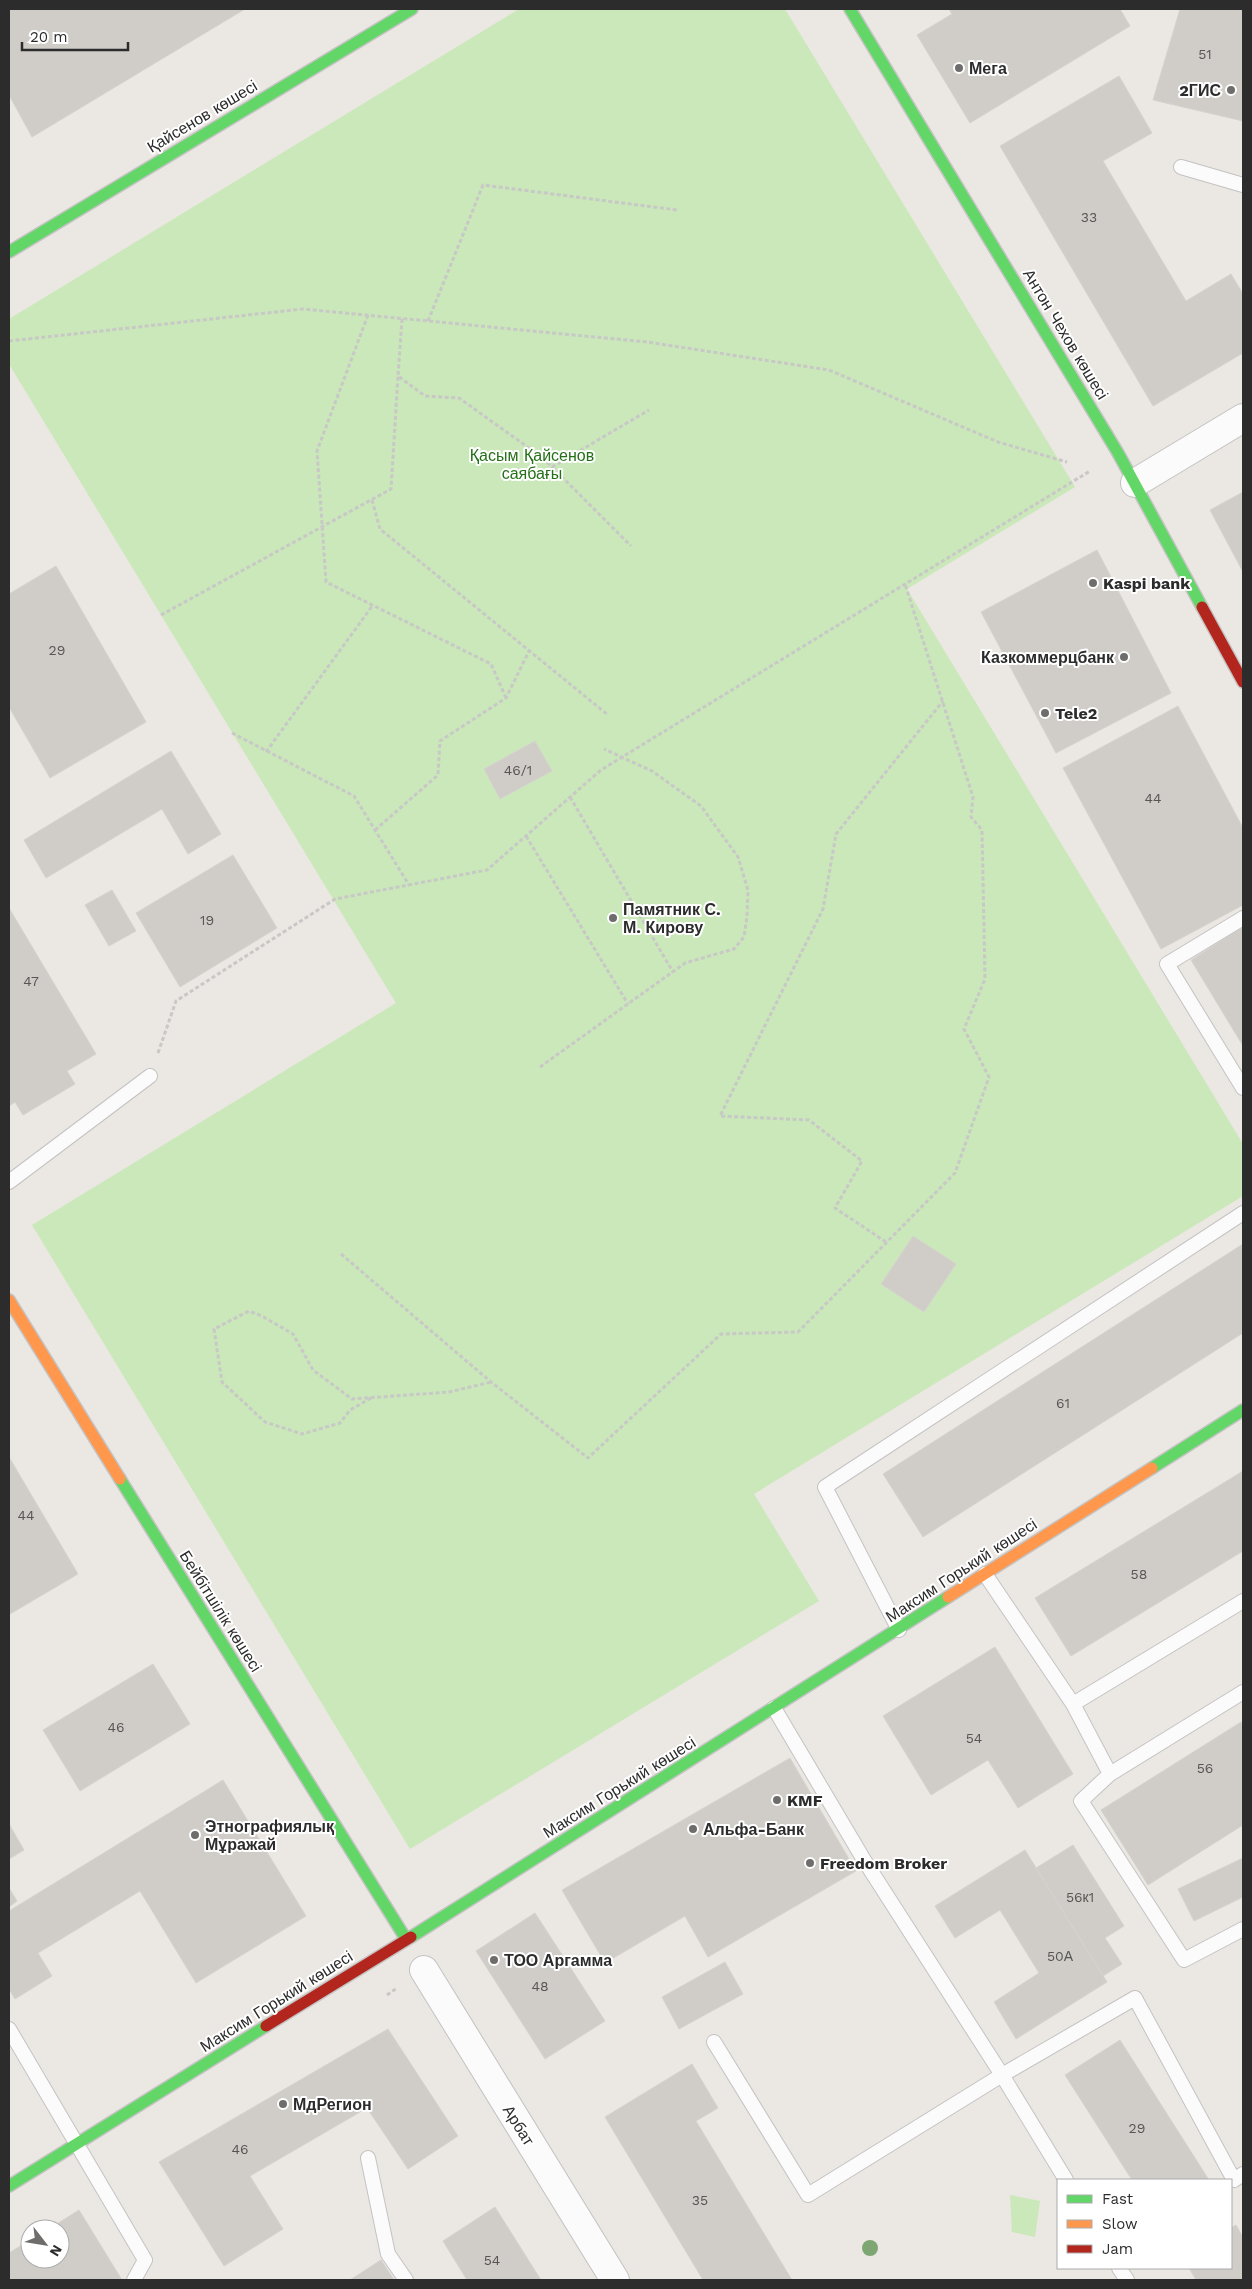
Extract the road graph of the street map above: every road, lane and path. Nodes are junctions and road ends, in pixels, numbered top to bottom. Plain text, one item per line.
1 (409, 9) edge
2 (850, 9) edge
3 (1181, 167) dead end
4 (1243, 185) edge
5 (677, 210) dead end
6 (9, 252) edge
7 (368, 315) junction
8 (402, 319) junction
9 (428, 321) junction
10 (9, 341) edge
11 (398, 376) junction
12 (649, 410) dead end
13 (1243, 418) edge
14 (1118, 453) junction
15 (1066, 462) dead end
16 (552, 467) junction
17 (1135, 483) junction
18 (372, 500) junction
19 (631, 546) dead end
20 (904, 584) junction
21 (373, 605) junction
22 (161, 614) dead end
23 (529, 651) junction
24 (1243, 682) edge
25 (506, 698) junction
26 (942, 701) junction
27 (608, 715) dead end
28 (232, 733) dead end
29 (604, 749) dead end
30 (266, 752) junction
31 (570, 798) junction
32 (375, 830) junction
33 (526, 836) junction
34 (409, 885) junction
35 (1243, 918) edge
36 (673, 972) junction
37 (628, 1004) junction
38 (540, 1067) dead end
39 (150, 1076) joint
40 (1243, 1088) edge
41 (9, 1182) edge
42 (1243, 1213) edge
43 (886, 1242) junction
44 (341, 1254) dead end
45 (9, 1300) edge
46 (492, 1382) junction
47 (371, 1398) junction
48 (1243, 1410) edge
49 (985, 1574) junction
50 (1243, 1601) edge
51 (899, 1630) junction
52 (1243, 1692) edge
53 (1073, 1704) junction
54 (774, 1708) junction
55 (1110, 1774) junction
56 (1243, 1929) edge
57 (406, 1940) junction
58 (424, 1970) dead end
59 (9, 2029) edge
60 (714, 2042) dead end
61 (1002, 2075) junction
62 (76, 2144) junction
63 (368, 2158) dead end
64 (1243, 2174) edge
65 (1065, 2179) edge
66 (9, 2186) edge
67 (1120, 2269) edge
68 (134, 2280) edge
69 (406, 2280) edge
70 (615, 2280) edge
71 (1127, 2280) edge

1 - 6 street, Қайсенов көшесі
2 - 14 street, Антон Чехов көшесі
3 - 4 lane
5 - 9 path
7 - 8 path
7 - 10 path
7 - 21 path
8 - 9 path
8 - 11 path
9 - 15 path
11 - 16 path
11 - 18 path
12 - 16 path
13 - 17 street
14 - 17 street, Антон Чехов көшесі
14 - 20 path
16 - 19 path
17 - 24 street, Антон Чехов көшесі
18 - 22 path
18 - 23 path
20 - 26 path
20 - 31 path
21 - 25 path
21 - 30 path
23 - 25 path
23 - 27 path
25 - 32 path
26 - 43 path
26 - 43 path
28 - 30 path
29 - 36 path
30 - 32 path
31 - 33 path
31 - 36 path
32 - 34 path
33 - 34 path
33 - 37 path
34 - 39 path
35 - 40 lane
36 - 37 path
37 - 38 path
39 - 41 lane
42 - 51 lane
43 - 46 path
44 - 46 path
45 - 57 street, Бейбітшілік көшесі
46 - 47 path
47 - 47 path
48 - 49 street, Максим Горький көшесі
49 - 51 street, Максим Горький көшесі
49 - 53 lane
50 - 53 lane
51 - 54 street, Максим Горький көшесі
52 - 55 lane
53 - 55 lane
54 - 57 street, Максим Горький көшесі
54 - 61 lane
55 - 56 lane
57 - 62 street, Максим Горький көшесі
58 - 70 street, Арбат
59 - 62 lane
60 - 61 lane
61 - 64 lane
61 - 65 lane
62 - 66 street, Максим Горький көшесі
62 - 68 lane
63 - 69 lane
67 - 71 lane

